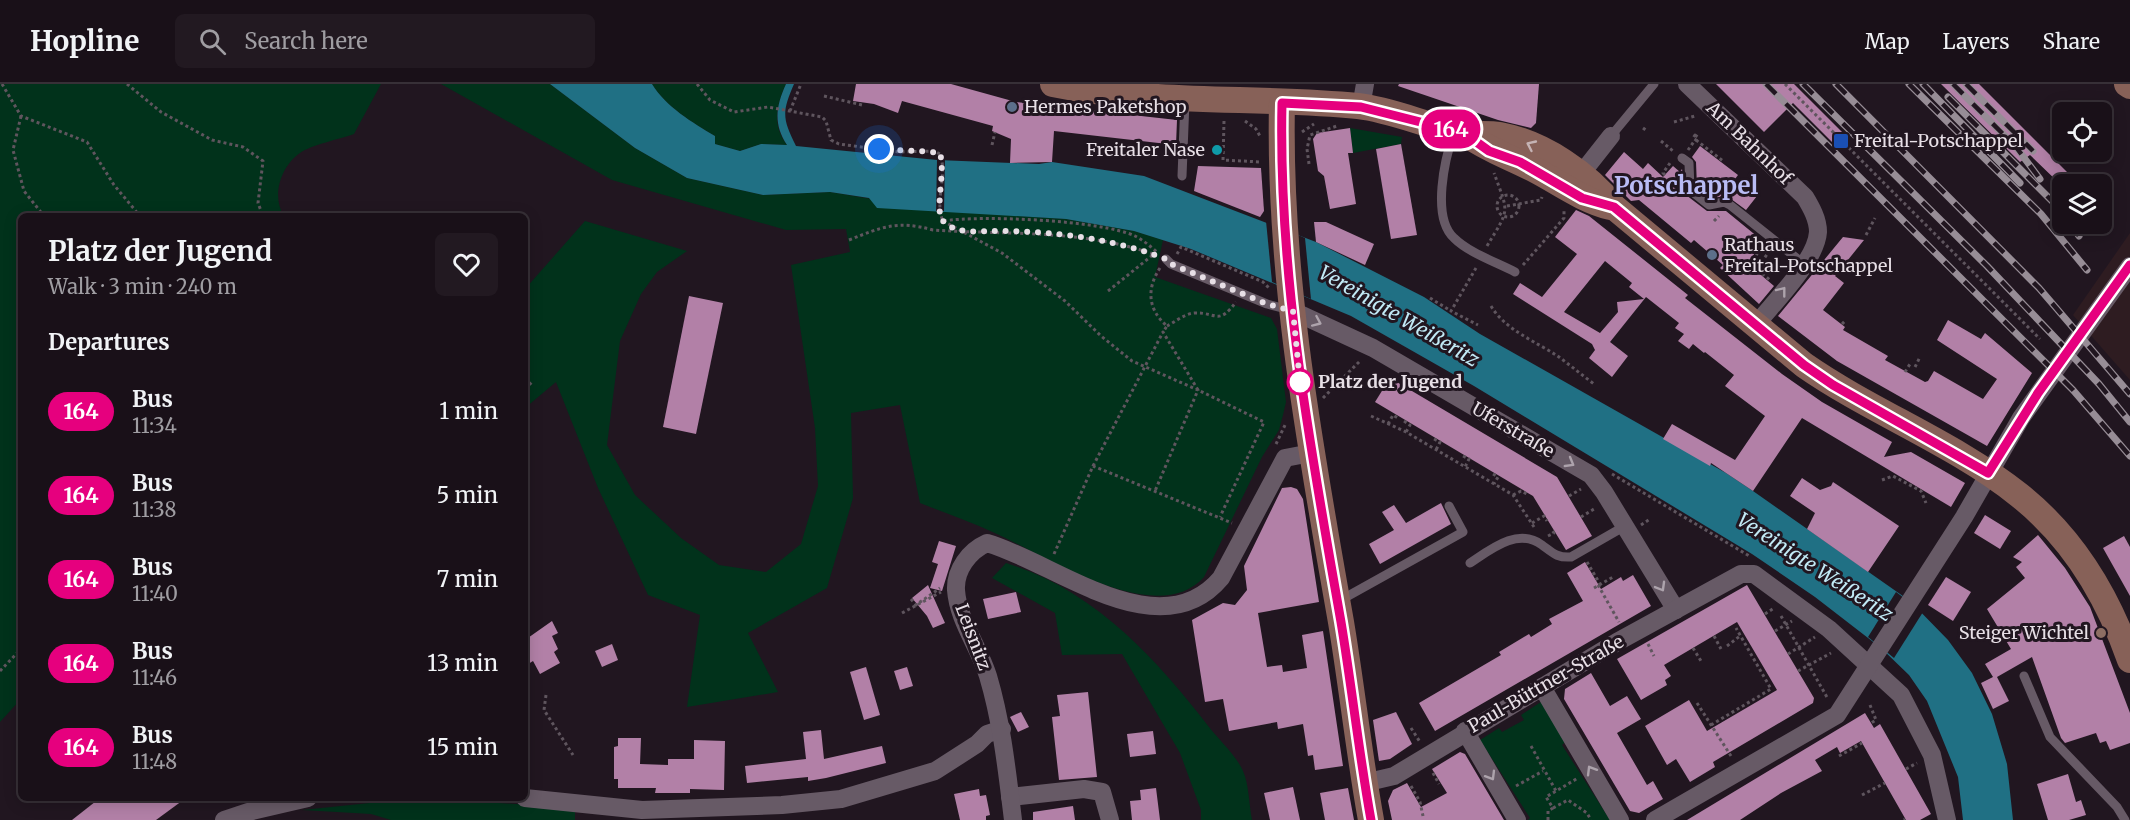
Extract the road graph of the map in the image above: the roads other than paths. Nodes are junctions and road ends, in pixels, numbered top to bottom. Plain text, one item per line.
1 (1053, 84) edge
2 (1654, 84) edge
3 (1687, 84) edge
4 (1363, 95) edge
5 (1185, 100) junction
6 (1282, 103) junction
7 (1460, 132) junction
8 (1611, 136) joint
9 (1682, 158) dead end
10 (1585, 169) dead end
11 (1182, 176) dead end
12 (1169, 261) road end
13 (2130, 266) edge
14 (1801, 267) junction
15 (1515, 272) road end
16 (1285, 298) junction
17 (1760, 319) junction
18 (1311, 453) junction
19 (1988, 473) junction
20 (1449, 506) dead end
21 (1625, 526) junction
22 (1470, 563) dead end
23 (1336, 603) junction
24 (1676, 610) junction
25 (2130, 660) edge
26 (1869, 664) junction
27 (2024, 676) dead end
28 (1542, 687) junction
29 (1002, 729) junction
30 (1465, 731) junction
31 (1364, 783) junction
32 (1010, 797) junction
33 (528, 799) edge
34 (295, 801) edge
35 (587, 813) edge
36 (224, 820) edge
37 (1013, 820) edge
38 (1110, 820) edge
39 (1371, 820) edge
40 (1517, 820) edge
41 (1620, 820) edge
42 (1655, 820) edge
43 (1947, 820) edge
44 (2124, 820) edge

1 - 5 street
2 - 8 lane
3 - 14 street, Am Bahnhof
4 - 6 street
4 - 7 street
5 - 6 street
5 - 11 lane
6 - 16 street
7 - 15 lane
7 - 17 street
8 - 10 street
9 - 14 lane
12 - 16 lane
13 - 19 street
17 -> 14 street, Am Bahnhof
16 - 18 street
16 -> 21 street, Uferstraße
17 - 19 street
18 - 23 street
18 - 29 street, Leisnitz
19 - 25 street
19 - 26 street
20 - 23 lane
21 - 22 lane
21 -> 24 street, Uferstraße
23 - 31 street
24 - 26 street, Paul-Büttner-Straße
24 - 28 street, Paul-Büttner-Straße
26 - 42 street
26 - 43 street
27 - 44 lane
28 - 30 street, Paul-Büttner-Straße
41 -> 28 street
29 - 32 street
29 - 35 street
30 - 31 street, Paul-Büttner-Straße
30 -> 40 street
31 - 39 street
32 - 37 street
32 - 38 street
33 - 35 street
34 - 36 street

